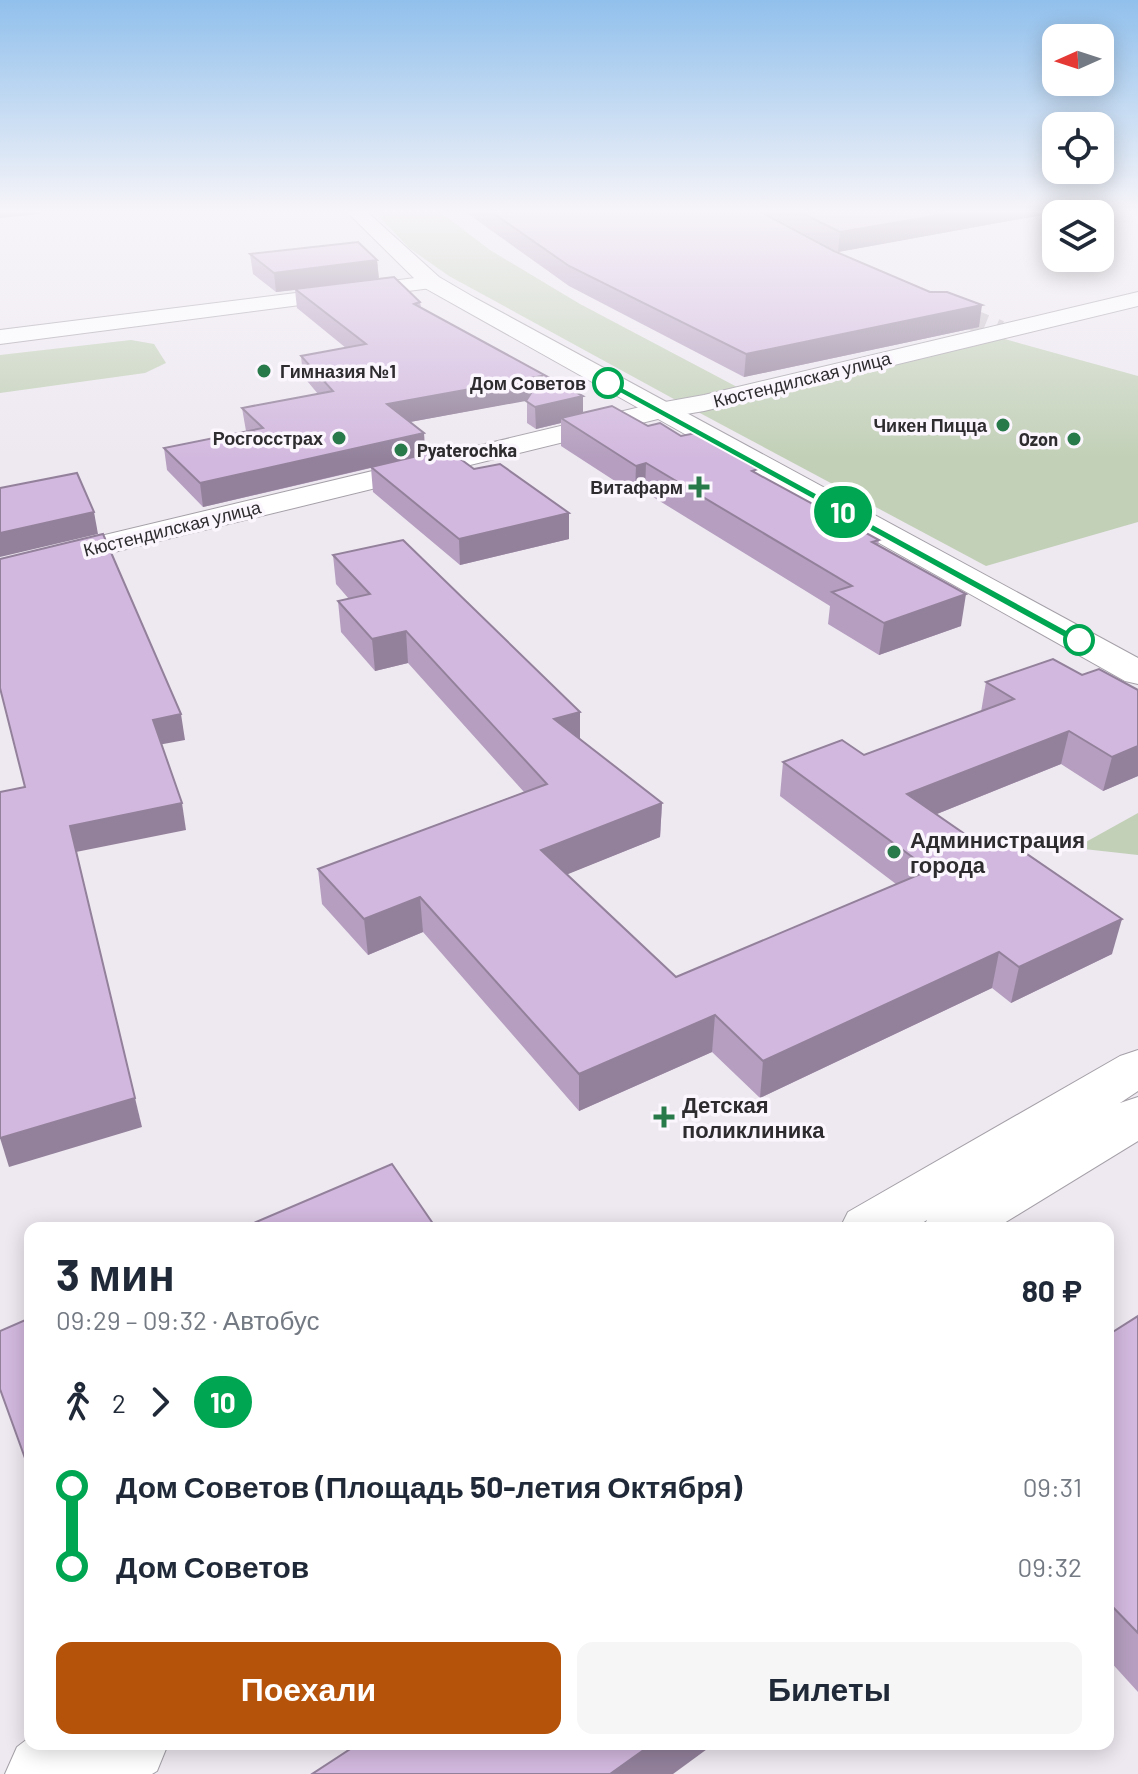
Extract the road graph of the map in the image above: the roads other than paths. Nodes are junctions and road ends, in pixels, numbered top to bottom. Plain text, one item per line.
1 (339, 294) edge
2 (452, 294) edge
3 (1138, 299) edge
4 (0, 337) edge
5 (657, 411) junction
6 (0, 570) edge
7 (1138, 673) edge
8 (1138, 1068) edge
9 (1138, 1116) edge
10 (878, 1222) edge
11 (961, 1222) edge
12 (75, 1750) edge
13 (121, 1750) edge
14 (44, 1774) edge
15 (84, 1774) edge

1 - 4 main road
2 - 5 main road
3 - 5 main road, Кюстендилская улица
5 - 6 main road, Кюстендилская улица
5 - 7 main road
8 - 10 main road
9 - 11 main road
12 - 14 main road
13 - 15 main road

